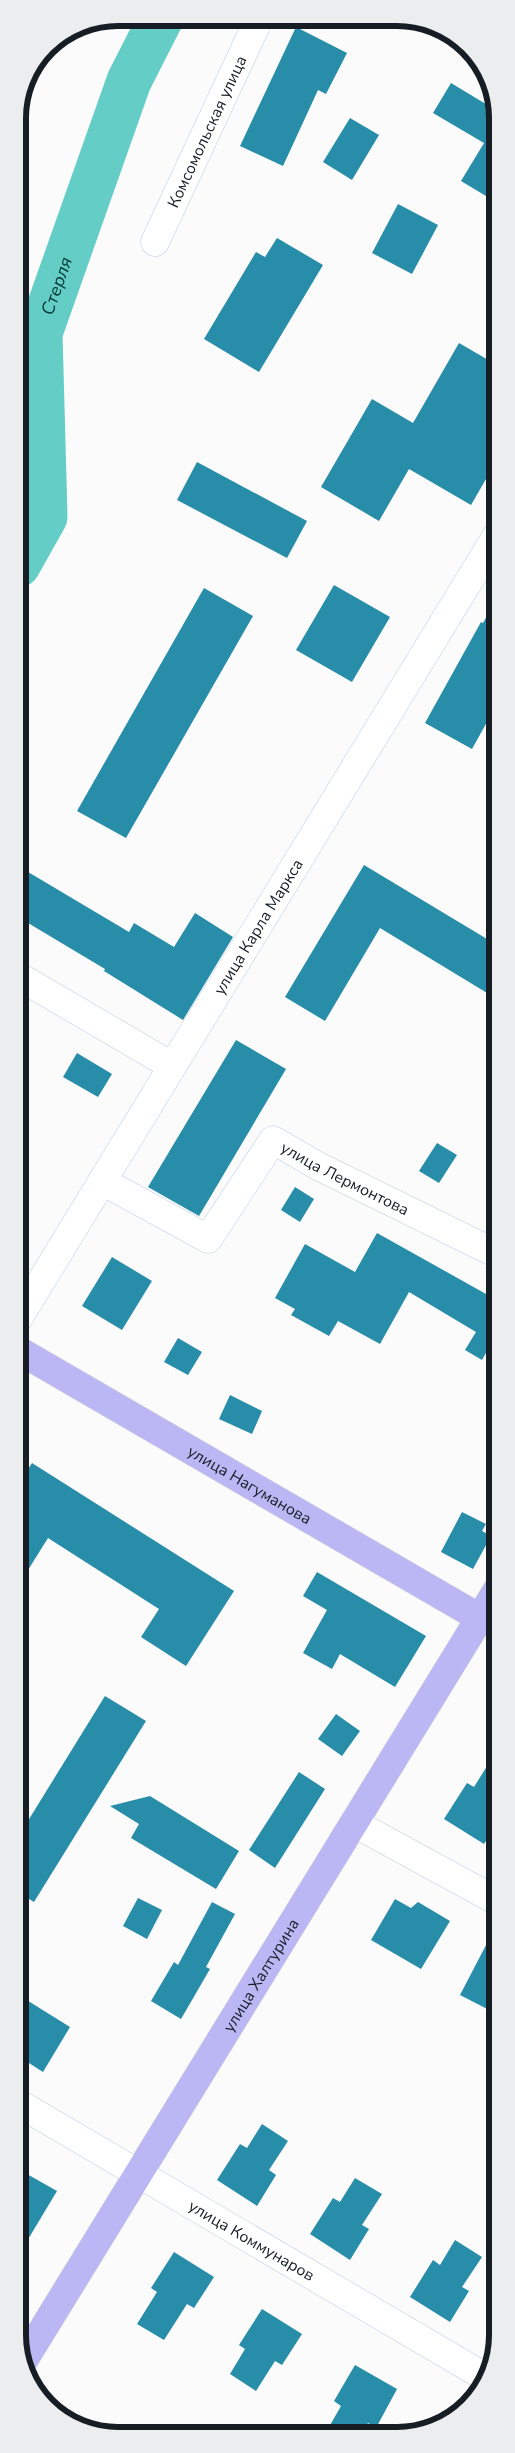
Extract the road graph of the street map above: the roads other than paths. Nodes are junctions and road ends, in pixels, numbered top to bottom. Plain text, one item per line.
1 (256, 26) edge
2 (155, 242) dead end
3 (489, 547) edge
4 (26, 981) edge
5 (172, 1066) junction
6 (102, 1181) junction
7 (489, 1250) edge
8 (26, 1306) edge
9 (26, 1355) edge
10 (489, 1603) edge
11 (480, 1618) junction
12 (354, 1823) junction
13 (489, 1898) edge
14 (26, 2108) edge
15 (137, 2174) junction
16 (28, 2353) edge
17 (480, 2374) edge

1 - 2 street, Комсомольская улица
3 - 5 street, улица Карла Маркса
4 - 5 street
5 - 6 street, улица Карла Маркса
6 - 7 street, улица Лермонтова
6 - 8 street, улица Карла Маркса
9 - 11 main road, улица Нагуманова
10 - 11 main road, улица Халтурина
11 - 12 main road, улица Халтурина
12 - 13 street
12 - 15 main road, улица Халтурина
14 - 15 street, улица Коммунаров
15 - 16 main road, улица Халтурина
15 - 17 street, улица Коммунаров

